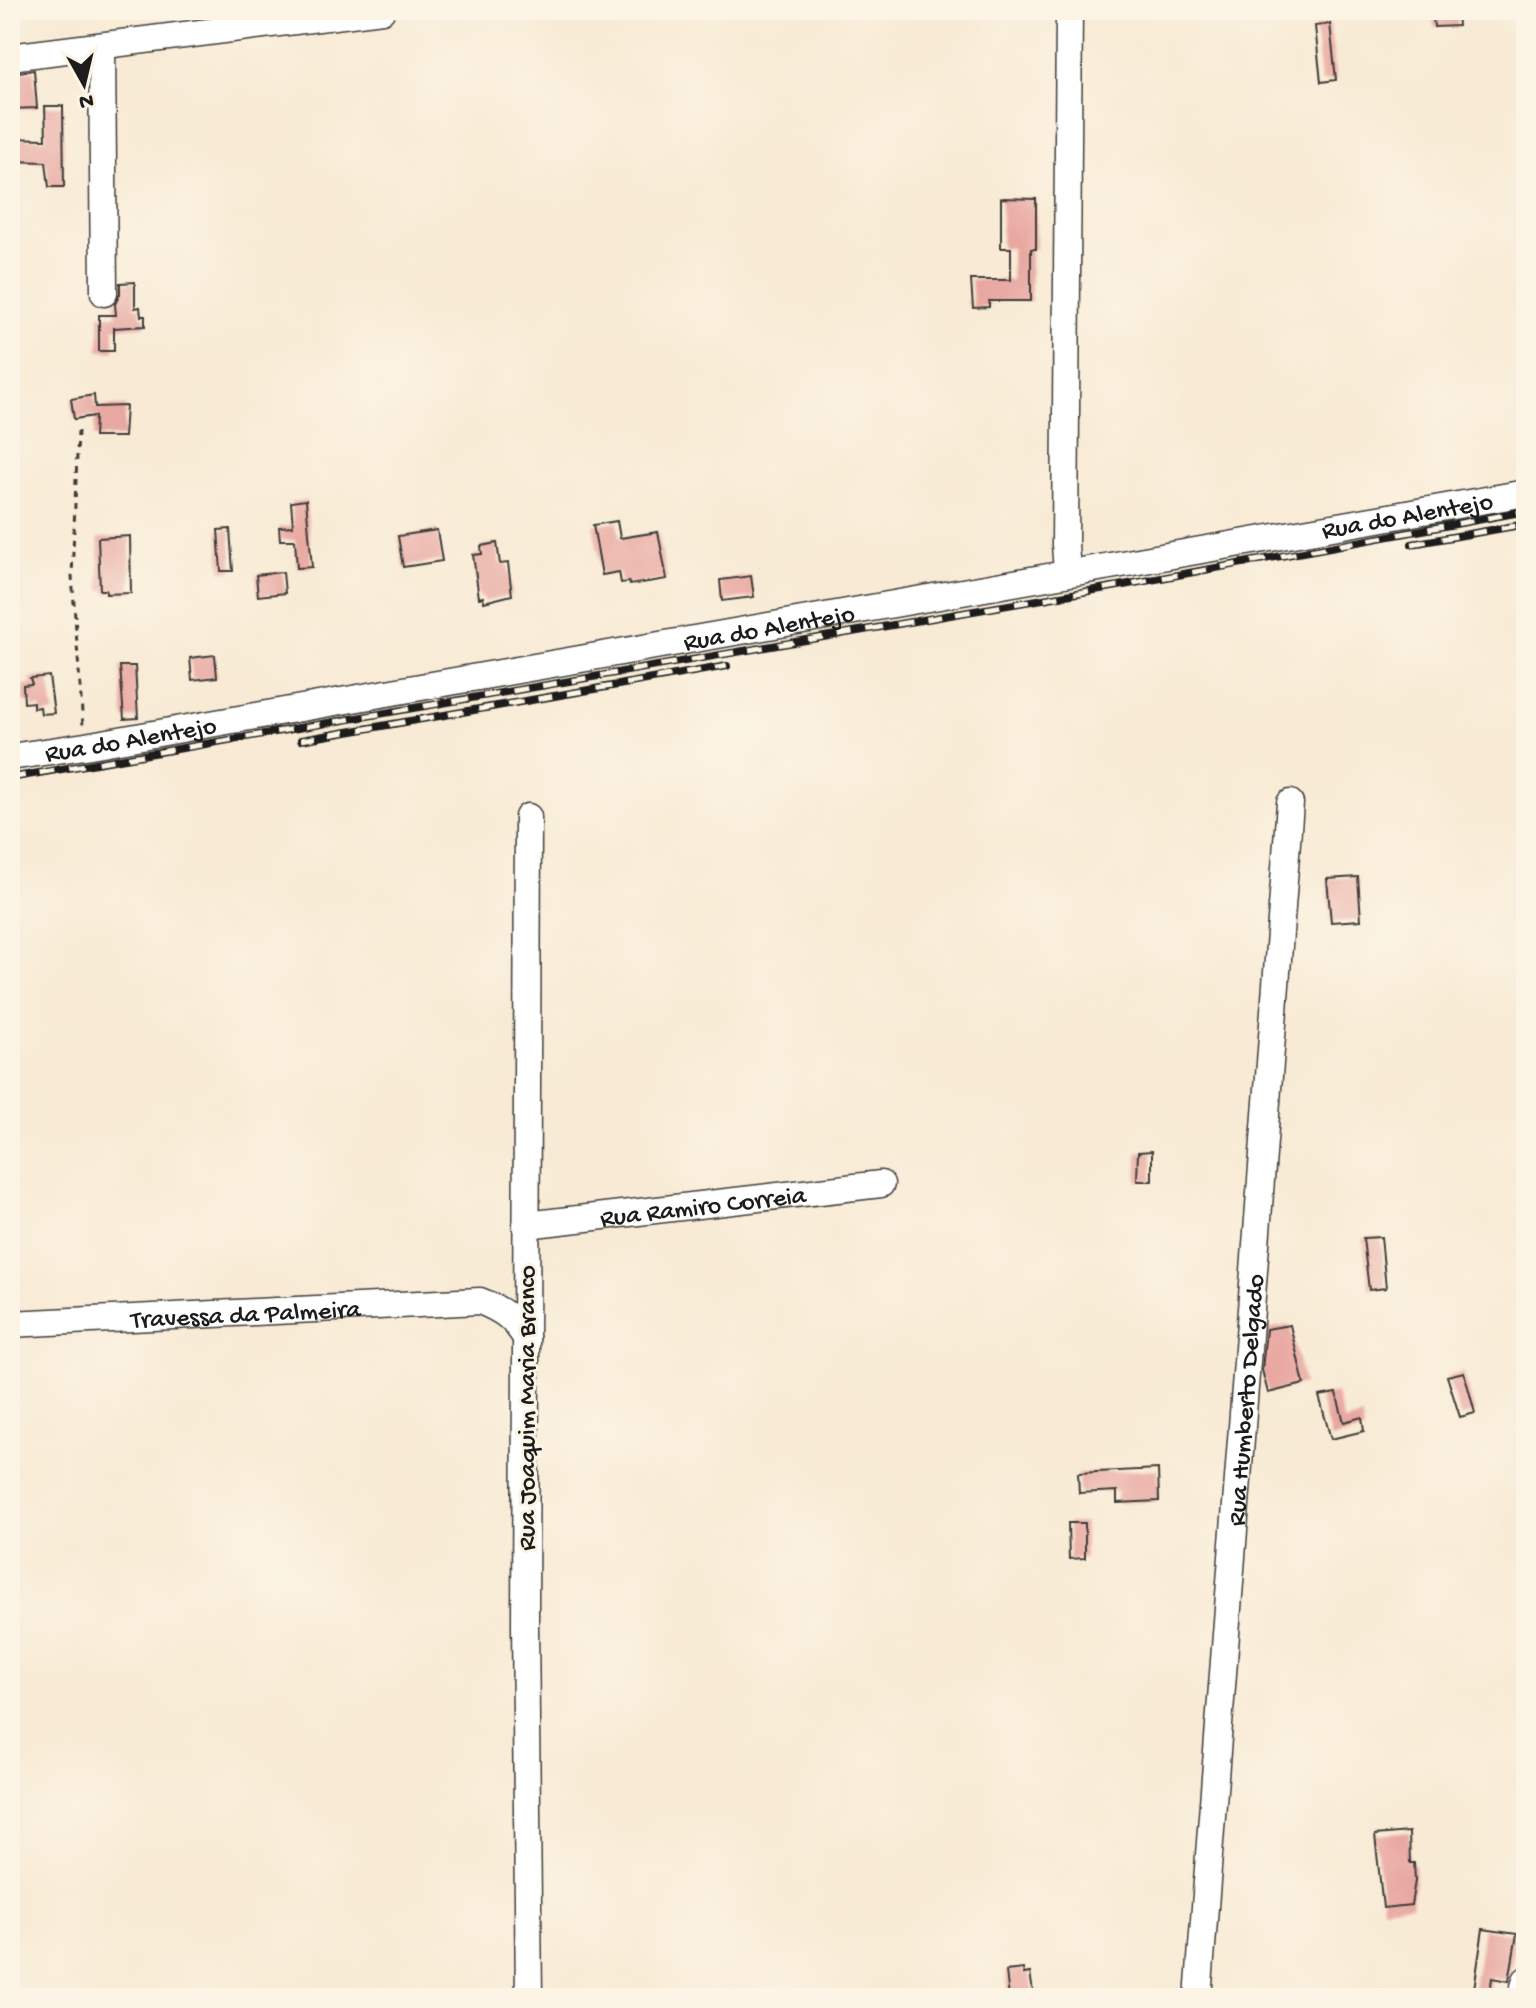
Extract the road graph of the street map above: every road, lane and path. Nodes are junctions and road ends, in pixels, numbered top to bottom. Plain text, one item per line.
1 (382, 10) edge
2 (1069, 10) edge
3 (102, 46) junction
4 (10, 57) edge
5 (104, 293) dead end
6 (78, 431) dead end
7 (1526, 493) edge
8 (1067, 572) junction
9 (85, 746) junction
10 (10, 757) edge
11 (1290, 803) dead end
12 (528, 817) dead end
13 (881, 1184) dead end
14 (526, 1225) junction
15 (526, 1275) junction
16 (480, 1301) junction
17 (10, 1324) edge
18 (526, 1338) junction
19 (1526, 1980) edge
20 (529, 1998) edge
21 (1198, 1998) edge
22 (1521, 1998) edge

1 - 3 street
2 - 8 street
3 - 4 street
3 - 5 street
6 - 9 path
7 - 8 street, Rua do Alentejo
8 - 9 street, Rua do Alentejo
9 - 10 street, Rua do Alentejo
11 - 21 street, Rua Humberto Delgado
12 - 14 street, Rua Joaquim Maria Branco
13 - 14 street, Rua Ramiro Correia
14 - 15 street, Rua Joaquim Maria Branco
15 - 16 street, Travessa da Palmeira
15 - 18 street, Rua Joaquim Maria Branco
16 - 17 street, Travessa da Palmeira
16 - 18 street
18 - 20 street, Rua Joaquim Maria Branco
19 - 22 street

